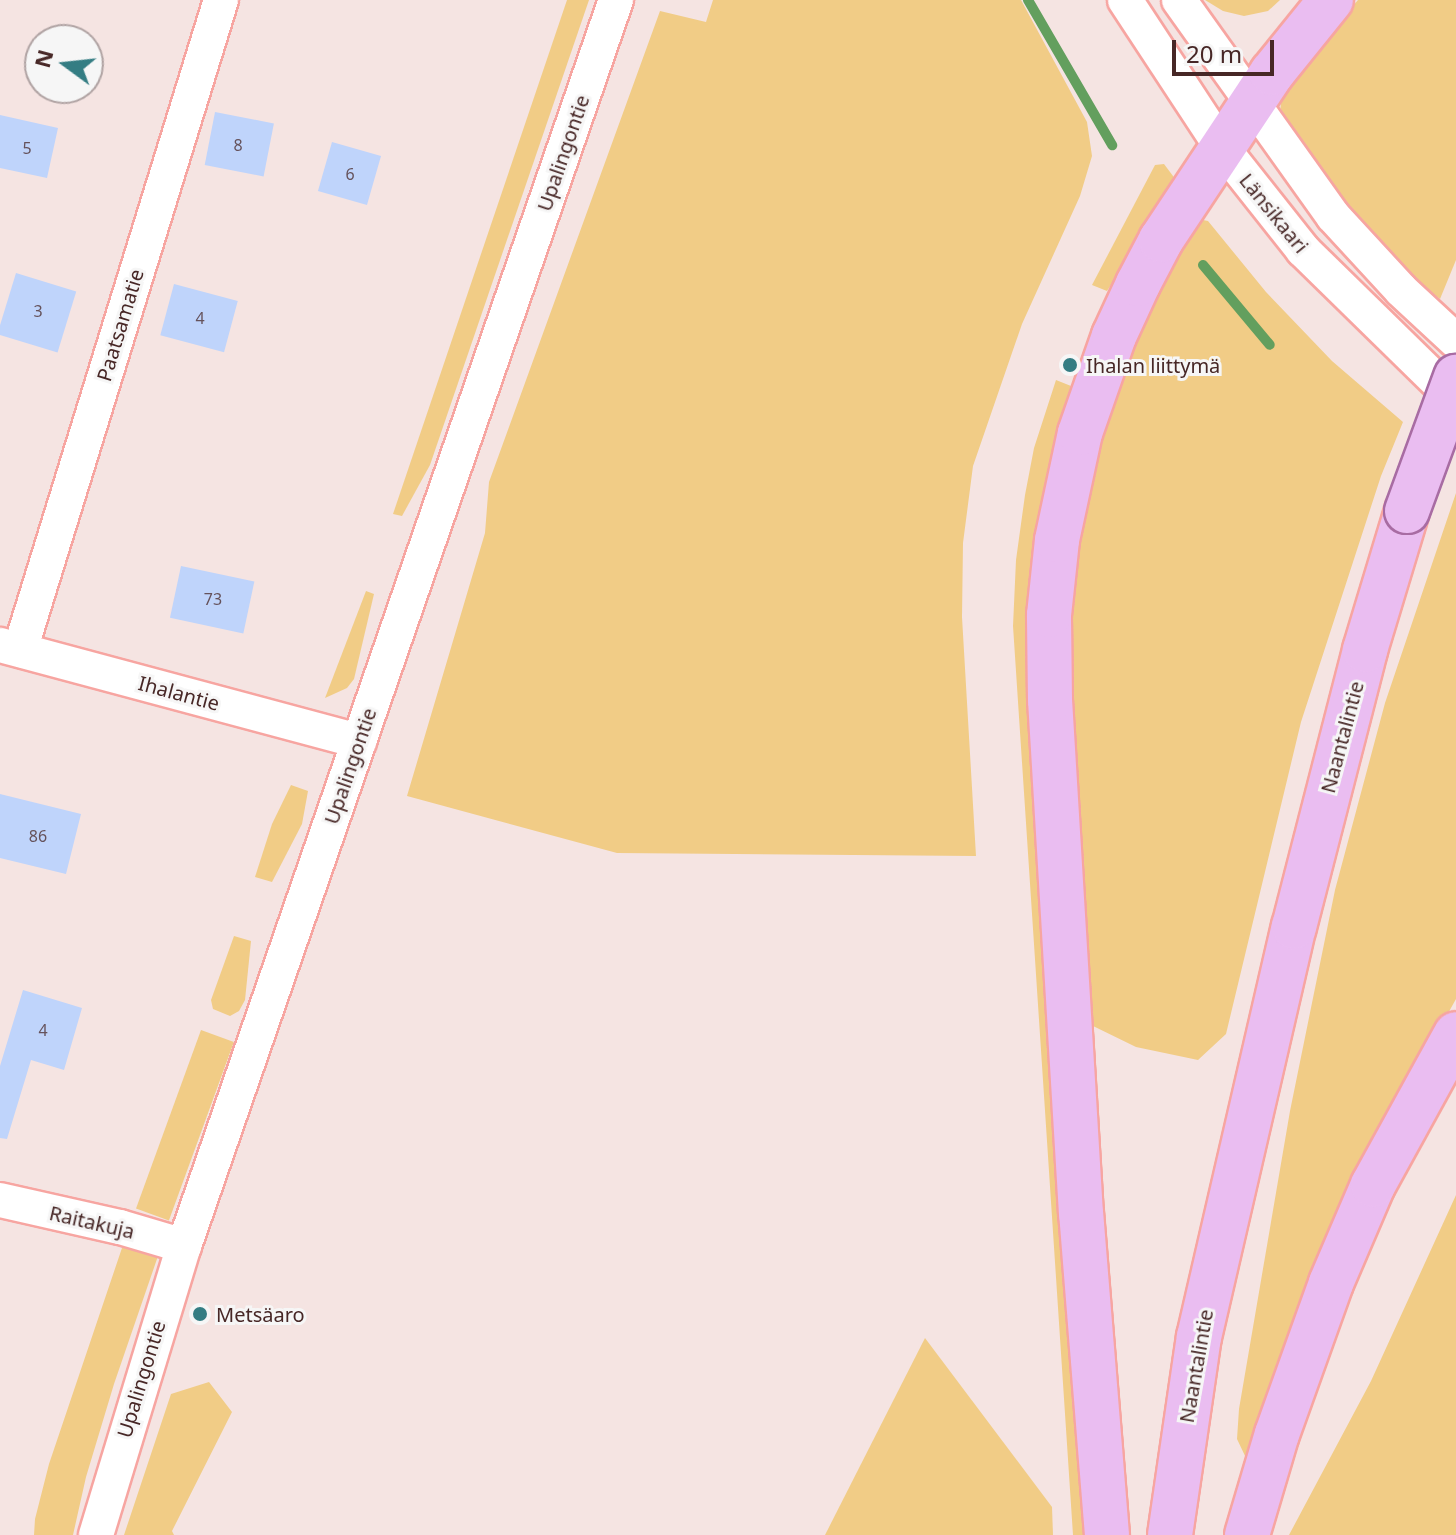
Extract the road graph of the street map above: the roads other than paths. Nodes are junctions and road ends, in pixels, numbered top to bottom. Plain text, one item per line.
1 (221, 0) edge
2 (616, 0) edge
3 (1125, 0) edge
4 (1179, 0) edge
5 (1331, 0) edge
6 (1251, 105) junction
7 (1223, 149) junction
8 (1456, 341) edge
9 (1456, 377) edge
10 (1456, 400) edge
11 (10, 648) edge
12 (359, 741) junction
13 (1456, 1034) edge
14 (1253, 1105) junction
15 (0, 1200) edge
16 (184, 1246) junction
17 (96, 1535) edge
18 (1107, 1535) edge
19 (1170, 1535) edge
20 (1200, 1535) edge
21 (1247, 1535) edge

1 - 11 street, Paatsamatie
2 - 12 street, Upalingontie
3 - 7 street, Länsikaari
4 - 6 street
5 - 6 main road
6 - 7 main road
6 - 8 street
7 - 10 street, Länsikaari
7 - 18 main road
9 - 14 main road, Naantalintie, bridge
11 - 12 street, Ihalantie
12 - 16 street, Upalingontie
13 - 21 main road
14 - 19 main road, Naantalintie
14 - 20 main road, Naantalintie
15 - 16 street, Raitakuja
16 - 17 street, Upalingontie

